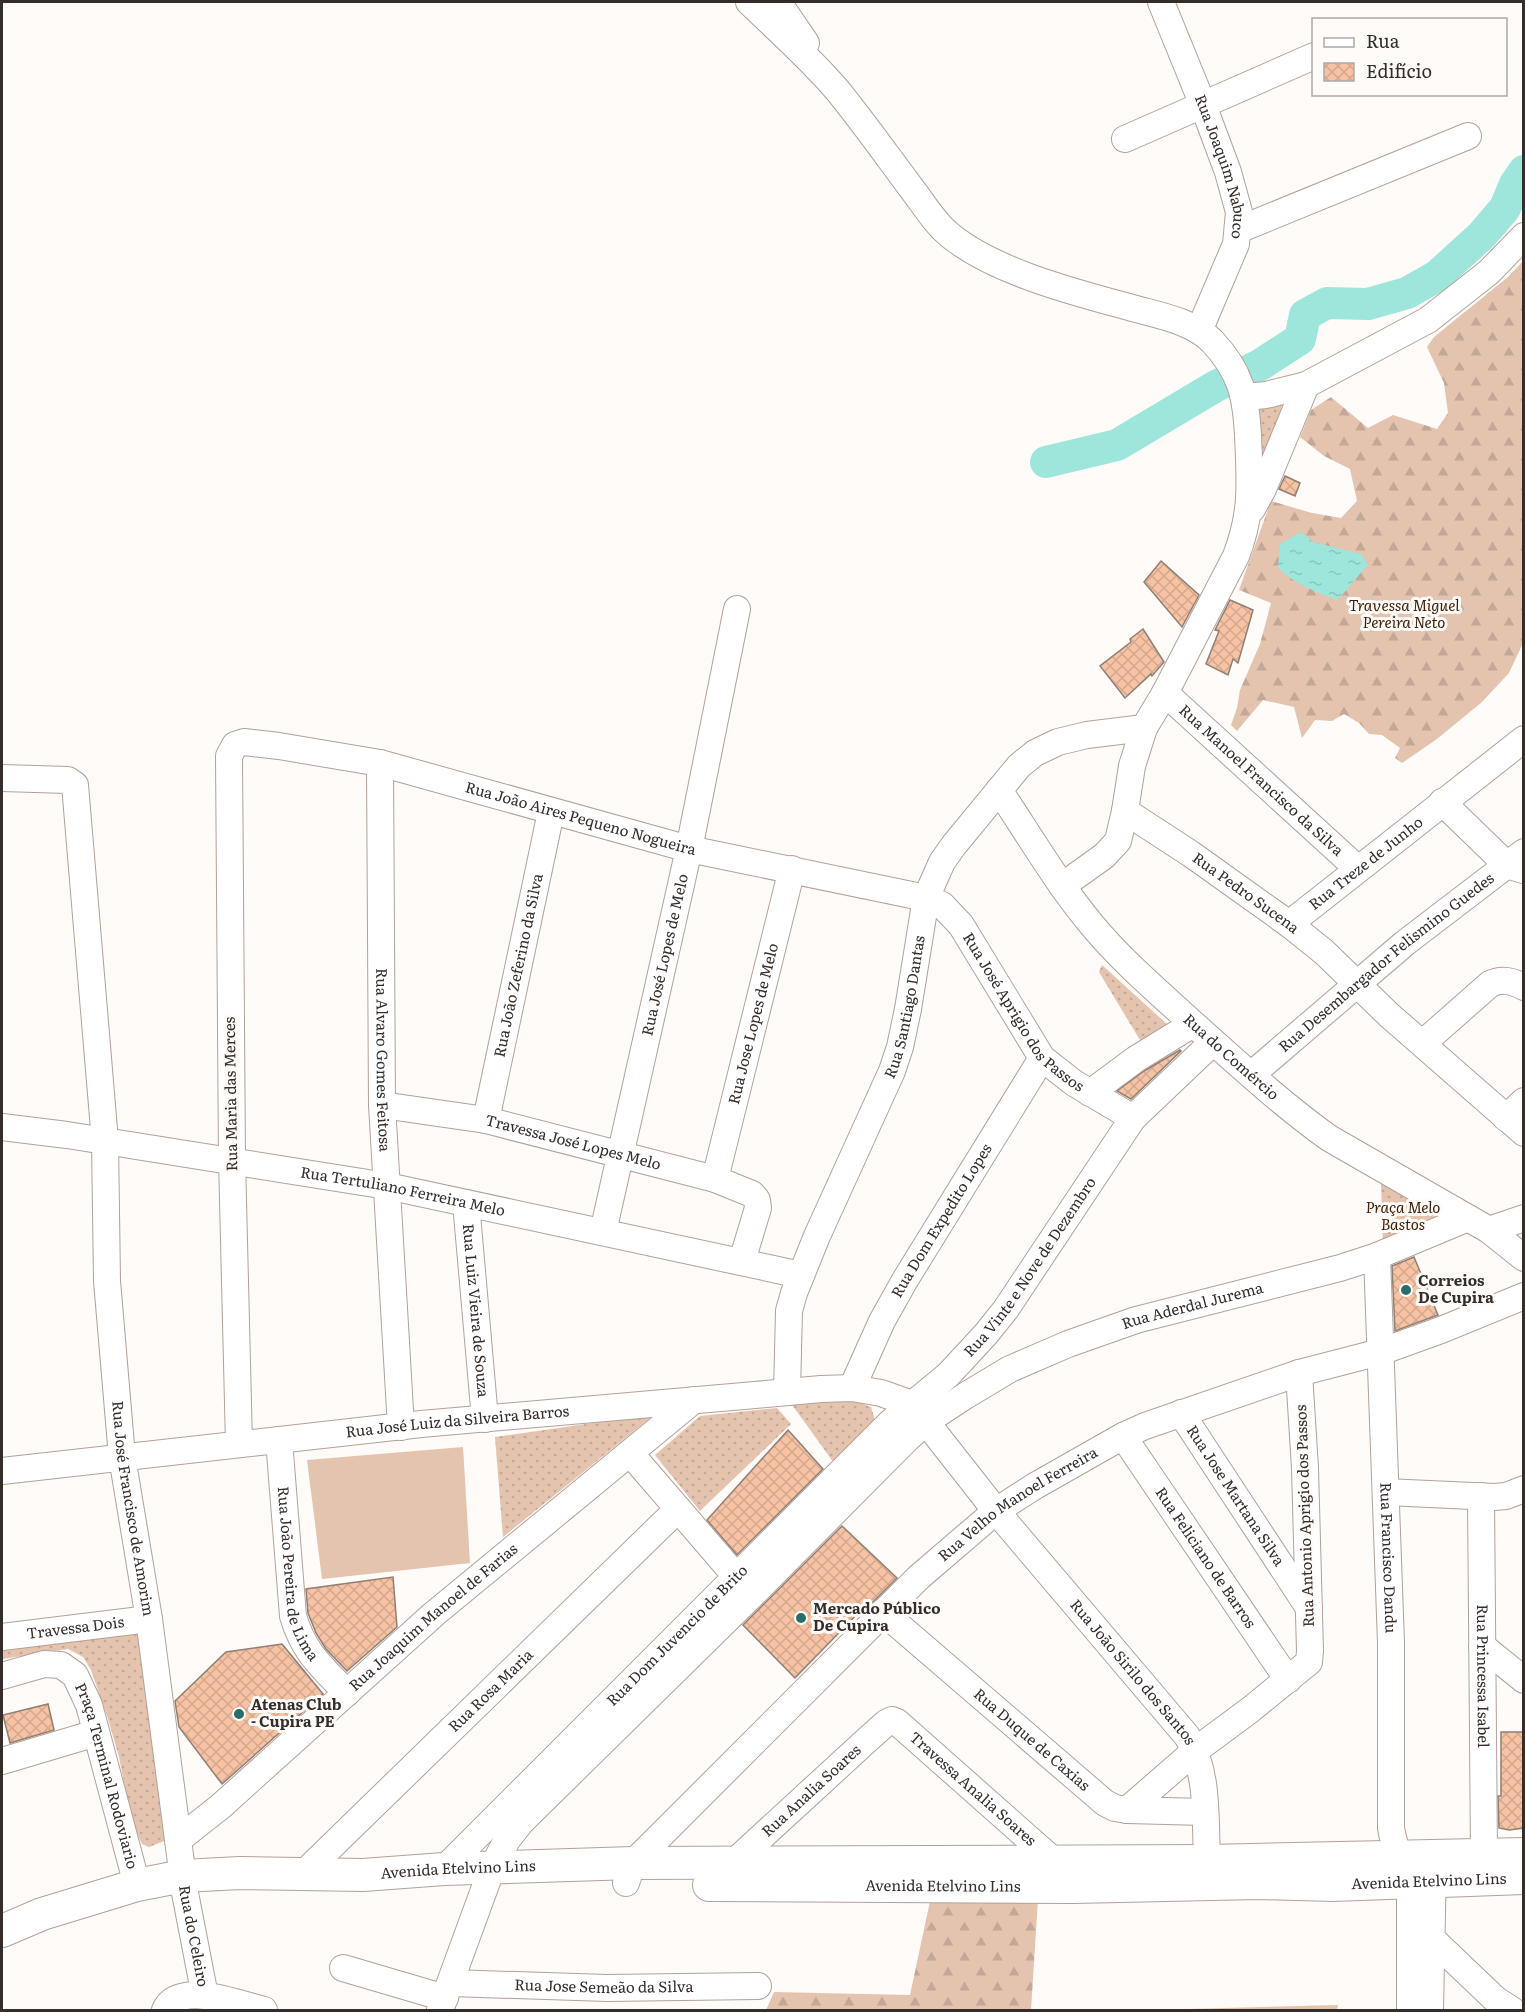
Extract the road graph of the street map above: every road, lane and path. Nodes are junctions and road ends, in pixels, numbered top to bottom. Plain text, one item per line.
1 (749, 2) edge
2 (778, 2) edge
3 (1161, 2) edge
4 (1312, 57) edge
5 (838, 90) junction
6 (1203, 105) junction
7 (1468, 136) dead end
8 (1125, 139) dead end
9 (1238, 230) junction
10 (1524, 236) edge
11 (1206, 336) junction
12 (1306, 385) junction
13 (1243, 390) junction
14 (1249, 514) junction
15 (737, 609) dead end
16 (1165, 693) junction
17 (1144, 728) junction
18 (1524, 739) edge
19 (235, 745) joint
20 (380, 763) junction
21 (2, 778) edge
22 (999, 790) junction
23 (1442, 802) junction
24 (1125, 811) junction
25 (551, 812) junction
26 (688, 849) junction
27 (1518, 862) edge
28 (792, 869) junction
29 (1358, 869) junction
30 (1062, 886) junction
31 (926, 898) junction
32 (1289, 924) junction
33 (1359, 984) junction
34 (1524, 987) edge
35 (1193, 1024) junction
36 (1213, 1042) junction
37 (1423, 1043) junction
38 (1042, 1058) junction
39 (1251, 1075) junction
40 (1090, 1093) junction
41 (382, 1105) junction
42 (1518, 1117) edge
43 (1133, 1118) junction
44 (486, 1120) junction
45 (2, 1127) edge
46 (105, 1140) junction
47 (620, 1154) junction
48 (232, 1160) junction
49 (715, 1179) junction
50 (387, 1186) junction
51 (466, 1203) junction
52 (1524, 1218) edge
53 (1479, 1224) junction
54 (603, 1232) junction
55 (1377, 1256) junction
56 (1524, 1258) edge
57 (742, 1261) junction
58 (801, 1275) junction
59 (1524, 1296) edge
60 (986, 1335) junction
61 (1380, 1352) junction
62 (1010, 1369) junction
63 (1299, 1373) junction
64 (852, 1388) junction
65 (787, 1392) junction
66 (694, 1400) junction
67 (920, 1412) junction
68 (1180, 1413) junction
69 (485, 1419) junction
70 (401, 1427) junction
71 (1122, 1436) junction
72 (279, 1440) junction
73 (239, 1444) junction
74 (630, 1453) junction
75 (122, 1457) junction
76 (2, 1471) edge
77 (1386, 1492) junction
78 (1509, 1498) edge
79 (678, 1509) junction
80 (996, 1511) junction
81 (744, 1586) junction
82 (1309, 1609) junction
83 (883, 1612) junction
84 (149, 1619) junction
85 (2, 1636) edge
86 (1482, 1646) junction
87 (2, 1676) edge
88 (1288, 1680) junction
89 (1524, 1680) edge
90 (347, 1693) junction
91 (892, 1720) joint
92 (96, 1733) junction
93 (1196, 1750) junction
94 (2, 1761) edge
95 (1126, 1810) junction
96 (1205, 1812) junction
97 (178, 1840) junction
98 (1524, 1854) edge
99 (1484, 1856) junction
100 (1054, 1861) junction
101 (1207, 1861) junction
102 (732, 1864) junction
103 (444, 1869) junction
104 (1418, 1869) junction
105 (1258, 1872) junction
106 (304, 1873) junction
107 (629, 1873) junction
108 (963, 1874) junction
109 (183, 1875) junction
110 (363, 1875) junction
111 (490, 1876) junction
112 (1524, 1878) edge
113 (137, 1885) junction
114 (2, 1931) edge
115 (1431, 1938) junction
116 (343, 1968) dead end
117 (758, 1986) dead end
118 (205, 1996) junction
119 (445, 1997) edge
120 (603, 1999) edge
121 (169, 2005) edge
122 (264, 2010) edge
123 (1410, 2010) edge
124 (1430, 2010) edge
125 (1512, 2010) edge

1 - 5 street
2 - 5 street
3 - 6 street, Rua Joaquim Nabuco
4 - 6 street
5 - 11 street
6 - 8 street
6 - 9 street, Rua Joaquim Nabuco
7 - 9 street
9 - 11 street, Rua Joaquim Nabuco
10 - 12 street
11 - 13 street
12 - 13 street
12 - 14 street
13 - 14 street
14 - 16 street
15 - 26 street, Rua José Lopes de Melo
16 - 17 street
16 - 29 street, Rua Manoel Francisco da Silva
17 - 22 street, Rua Santiago Dantas
17 - 24 street
18 - 23 street, Rua Treze de Junho
19 - 20 street, Rua João Aires Pequeno Nogueira
19 - 48 street, Rua Maria das Merces
20 - 25 street, Rua João Aires Pequeno Nogueira
20 - 41 street, Rua Alvaro Gomes Feitosa
21 - 46 street, Rua José Francisco de Amorim
22 - 30 street, Rua do Comércio
22 - 31 street, Rua Santiago Dantas
23 - 27 street
23 - 29 street, Rua Treze de Junho
24 - 30 street
24 - 32 street, Rua Pedro Sucena
25 - 26 street, Rua João Aires Pequeno Nogueira
25 - 44 street, Rua João Zeferino da Silva
26 - 28 street, Rua João Aires Pequeno Nogueira
26 - 47 street, Rua José Lopes de Melo
27 - 33 street, Rua Desembargador Felismino Guedes
28 - 31 street, Rua João Aires Pequeno Nogueira
28 - 49 street, Rua Jose Lopes de Melo
29 - 32 street, Rua Treze de Junho
30 - 35 street, Rua do Comércio
31 - 38 street, Rua José Aprigio dos Passos
31 - 58 street, Rua Santiago Dantas
32 - 33 street, Rua Pedro Sucena
33 - 37 street, Rua Pedro Sucena
33 - 39 street, Rua Desembargador Felismino Guedes
34 - 37 street
35 - 36 street, Rua do Comércio
35 - 40 street
36 - 39 street, Rua do Comércio
36 - 43 street, Rua Vinte e Nove de Dezembro
37 - 42 street, Rua Pedro Sucena
38 - 40 street, Rua José Aprigio dos Passos
38 - 64 street, Rua Dom Expedito Lopes
39 - 53 street, Rua do Comércio
40 - 43 street, Rua José Aprigio dos Passos
41 - 44 street, Travessa José Lopes Melo
41 - 50 street, Rua Alvaro Gomes Feitosa
43 - 60 street, Rua Vinte e Nove de Dezembro
44 - 47 street, Travessa José Lopes Melo
45 - 46 street, Rua Tertuliano Ferreira Melo
46 - 48 street, Rua Tertuliano Ferreira Melo
46 - 75 street, Rua José Francisco de Amorim
47 - 49 street, Travessa José Lopes Melo
47 - 54 street, Rua José Lopes de Melo
48 - 50 street, Rua Tertuliano Ferreira Melo
48 - 73 street, Rua Maria das Merces
49 - 57 street, Travessa José Lopes Melo
50 - 51 street, Rua Tertuliano Ferreira Melo
50 - 70 street, Rua Alvaro Gomes Feitosa
51 - 54 street, Rua Tertuliano Ferreira Melo
51 - 69 street, Rua Luiz Vieira de Souza
52 - 53 street, Rua Aderdal Jurema
53 - 55 street, Rua Aderdal Jurema
53 - 56 street, Rua do Comércio
54 - 57 street, Rua Tertuliano Ferreira Melo
55 - 61 street, Rua Francisco Dandu
55 - 62 street, Rua Aderdal Jurema
57 - 58 street, Rua Tertuliano Ferreira Melo
58 - 65 street, Rua Santiago Dantas
59 - 61 street, Rua Velho Manoel Ferreira
60 - 62 street
60 - 67 street, Rua Vinte e Nove de Dezembro
61 - 63 street, Rua Velho Manoel Ferreira
61 - 77 street, Rua Francisco Dandu
62 - 67 street, Rua Aderdal Jurema
63 - 68 street, Rua Velho Manoel Ferreira
63 - 82 street, Rua Antonio Aprigio dos Passos
64 - 65 street, Rua José Luiz da Silveira Barros
64 - 67 street, Rua José Luiz da Silveira Barros
65 - 66 street, Rua José Luiz da Silveira Barros
66 - 69 street, Rua José Luiz da Silveira Barros
66 - 74 street, Rua Joaquim Manoel de Farias
67 - 80 street, Rua João Sirilo dos Santos
67 - 81 street, Rua Dom Juvencio de Brito
68 - 71 street, Rua Velho Manoel Ferreira
68 - 82 street, Rua Jose Martana Silva
69 - 70 street, Rua José Luiz da Silveira Barros
70 - 72 street, Rua José Luiz da Silveira Barros
71 - 80 street, Rua Velho Manoel Ferreira
71 - 88 street, Rua Feliciano de Barros
72 - 73 street, Rua José Luiz da Silveira Barros
72 - 90 street, Rua João Pereira de Lima
73 - 75 street, Rua José Luiz da Silveira Barros
74 - 79 street
74 - 90 street, Rua Joaquim Manoel de Farias
75 - 76 street, Rua José Luiz da Silveira Barros
75 - 84 street, Rua José Francisco de Amorim
77 - 78 street
77 - 104 street, Rua Francisco Dandu
78 - 86 street, Rua Princessa Isabel
79 - 81 street
79 - 106 street, Rua Rosa Maria
80 - 83 street, Rua Velho Manoel Ferreira
80 - 93 street, Rua João Sirilo dos Santos
81 - 103 street, Rua Dom Juvencio de Brito
81 - 111 street, Rua Dom Juvencio de Brito
82 - 88 street, Rua Antonio Aprigio dos Passos
83 - 95 street, Rua Duque de Caxias
83 - 107 street, Rua Velho Manoel Ferreira
84 - 85 street, Travessa Dois
84 - 97 street, Rua José Francisco de Amorim
86 - 89 street
86 - 99 street, Rua Princessa Isabel
87 - 92 street, Praça Terminal Rodoviario
88 - 93 street
90 - 97 street, Rua Joaquim Manoel de Farias
91 - 100 street, Travessa Analia Soares
91 - 102 street, Rua Analia Soares
92 - 94 street
92 - 113 street, Praça Terminal Rodoviario
93 - 95 street
93 - 96 street, Rua João Sirilo dos Santos
95 - 96 street, Rua Duque de Caxias
96 - 101 street, Rua João Sirilo dos Santos
97 - 109 street, Rua José Francisco de Amorim
98 - 99 main road, Avenida Etelvino Lins
99 - 104 main road, Avenida Etelvino Lins
100 - 101 main road, Avenida Etelvino Lins
100 - 108 main road, Avenida Etelvino Lins
101 - 105 main road, Avenida Etelvino Lins
102 - 107 main road, Avenida Etelvino Lins
102 - 108 main road, Avenida Etelvino Lins
103 - 110 main road, Avenida Etelvino Lins
103 - 111 main road, Avenida Etelvino Lins
104 - 105 main road, Avenida Etelvino Lins
104 - 112 main road, Avenida Etelvino Lins
104 - 115 street
104 - 123 street
105 - 108 main road, Avenida Etelvino Lins
106 - 109 main road, Avenida Etelvino Lins
106 - 110 main road, Avenida Etelvino Lins
107 - 108 main road, Avenida Etelvino Lins
107 - 111 main road, Avenida Etelvino Lins
109 - 113 main road, Avenida Etelvino Lins
109 - 118 street, Rua do Celeiro
110 - 111 main road, Avenida Etelvino Lins
111 - 119 street, Rua Dom Juvencio de Brito
113 - 114 main road, Avenida Etelvino Lins
115 - 124 street
115 - 125 street
116 - 119 street, Rua Jose Semeão da Silva
117 - 120 street, Rua Jose Semeão da Silva
118 - 121 street
118 - 122 street
119 - 120 street, Rua Jose Semeão da Silva

